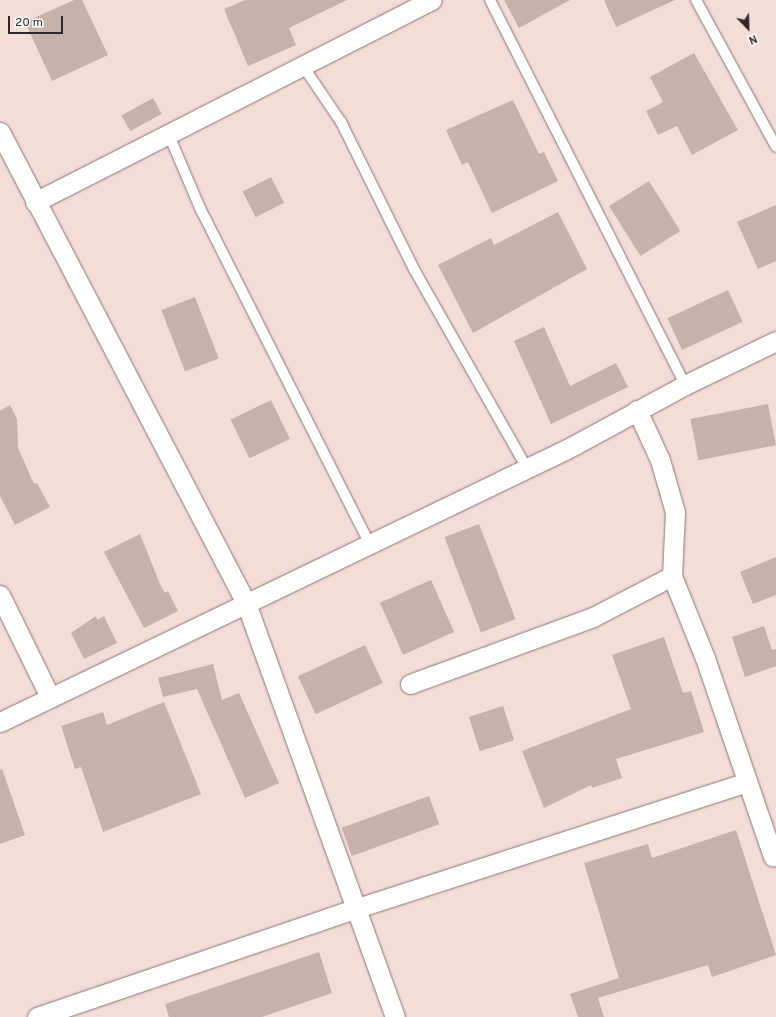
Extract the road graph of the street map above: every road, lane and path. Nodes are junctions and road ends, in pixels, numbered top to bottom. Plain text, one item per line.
1 (431, 0) edge
2 (490, 0) edge
3 (696, 0) edge
4 (301, 63) junction
5 (0, 132) edge
6 (168, 133) junction
7 (776, 147) edge
8 (35, 202) junction
9 (776, 341) edge
10 (685, 385) junction
11 (637, 410) junction
12 (527, 468) junction
13 (369, 543) junction
14 (672, 576) junction
15 (0, 595) edge
16 (246, 603) junction
17 (410, 684) dead end
18 (50, 697) junction
19 (0, 722) edge
20 (745, 783) junction
21 (775, 860) edge
22 (357, 908) junction
23 (37, 1017) edge
24 (395, 1017) edge

1 - 4 street
2 - 10 lane
3 - 7 lane
4 - 6 street
4 - 12 lane
5 - 8 street
6 - 8 street
6 - 13 lane
8 - 16 street
9 - 10 street
10 - 11 street
11 - 12 street
11 - 14 street
12 - 13 street
13 - 16 street
14 - 17 street
14 - 20 street
15 - 18 street
16 - 18 street
16 - 22 street
18 - 19 street
20 - 21 street
20 - 22 street
22 - 23 street
22 - 24 street

